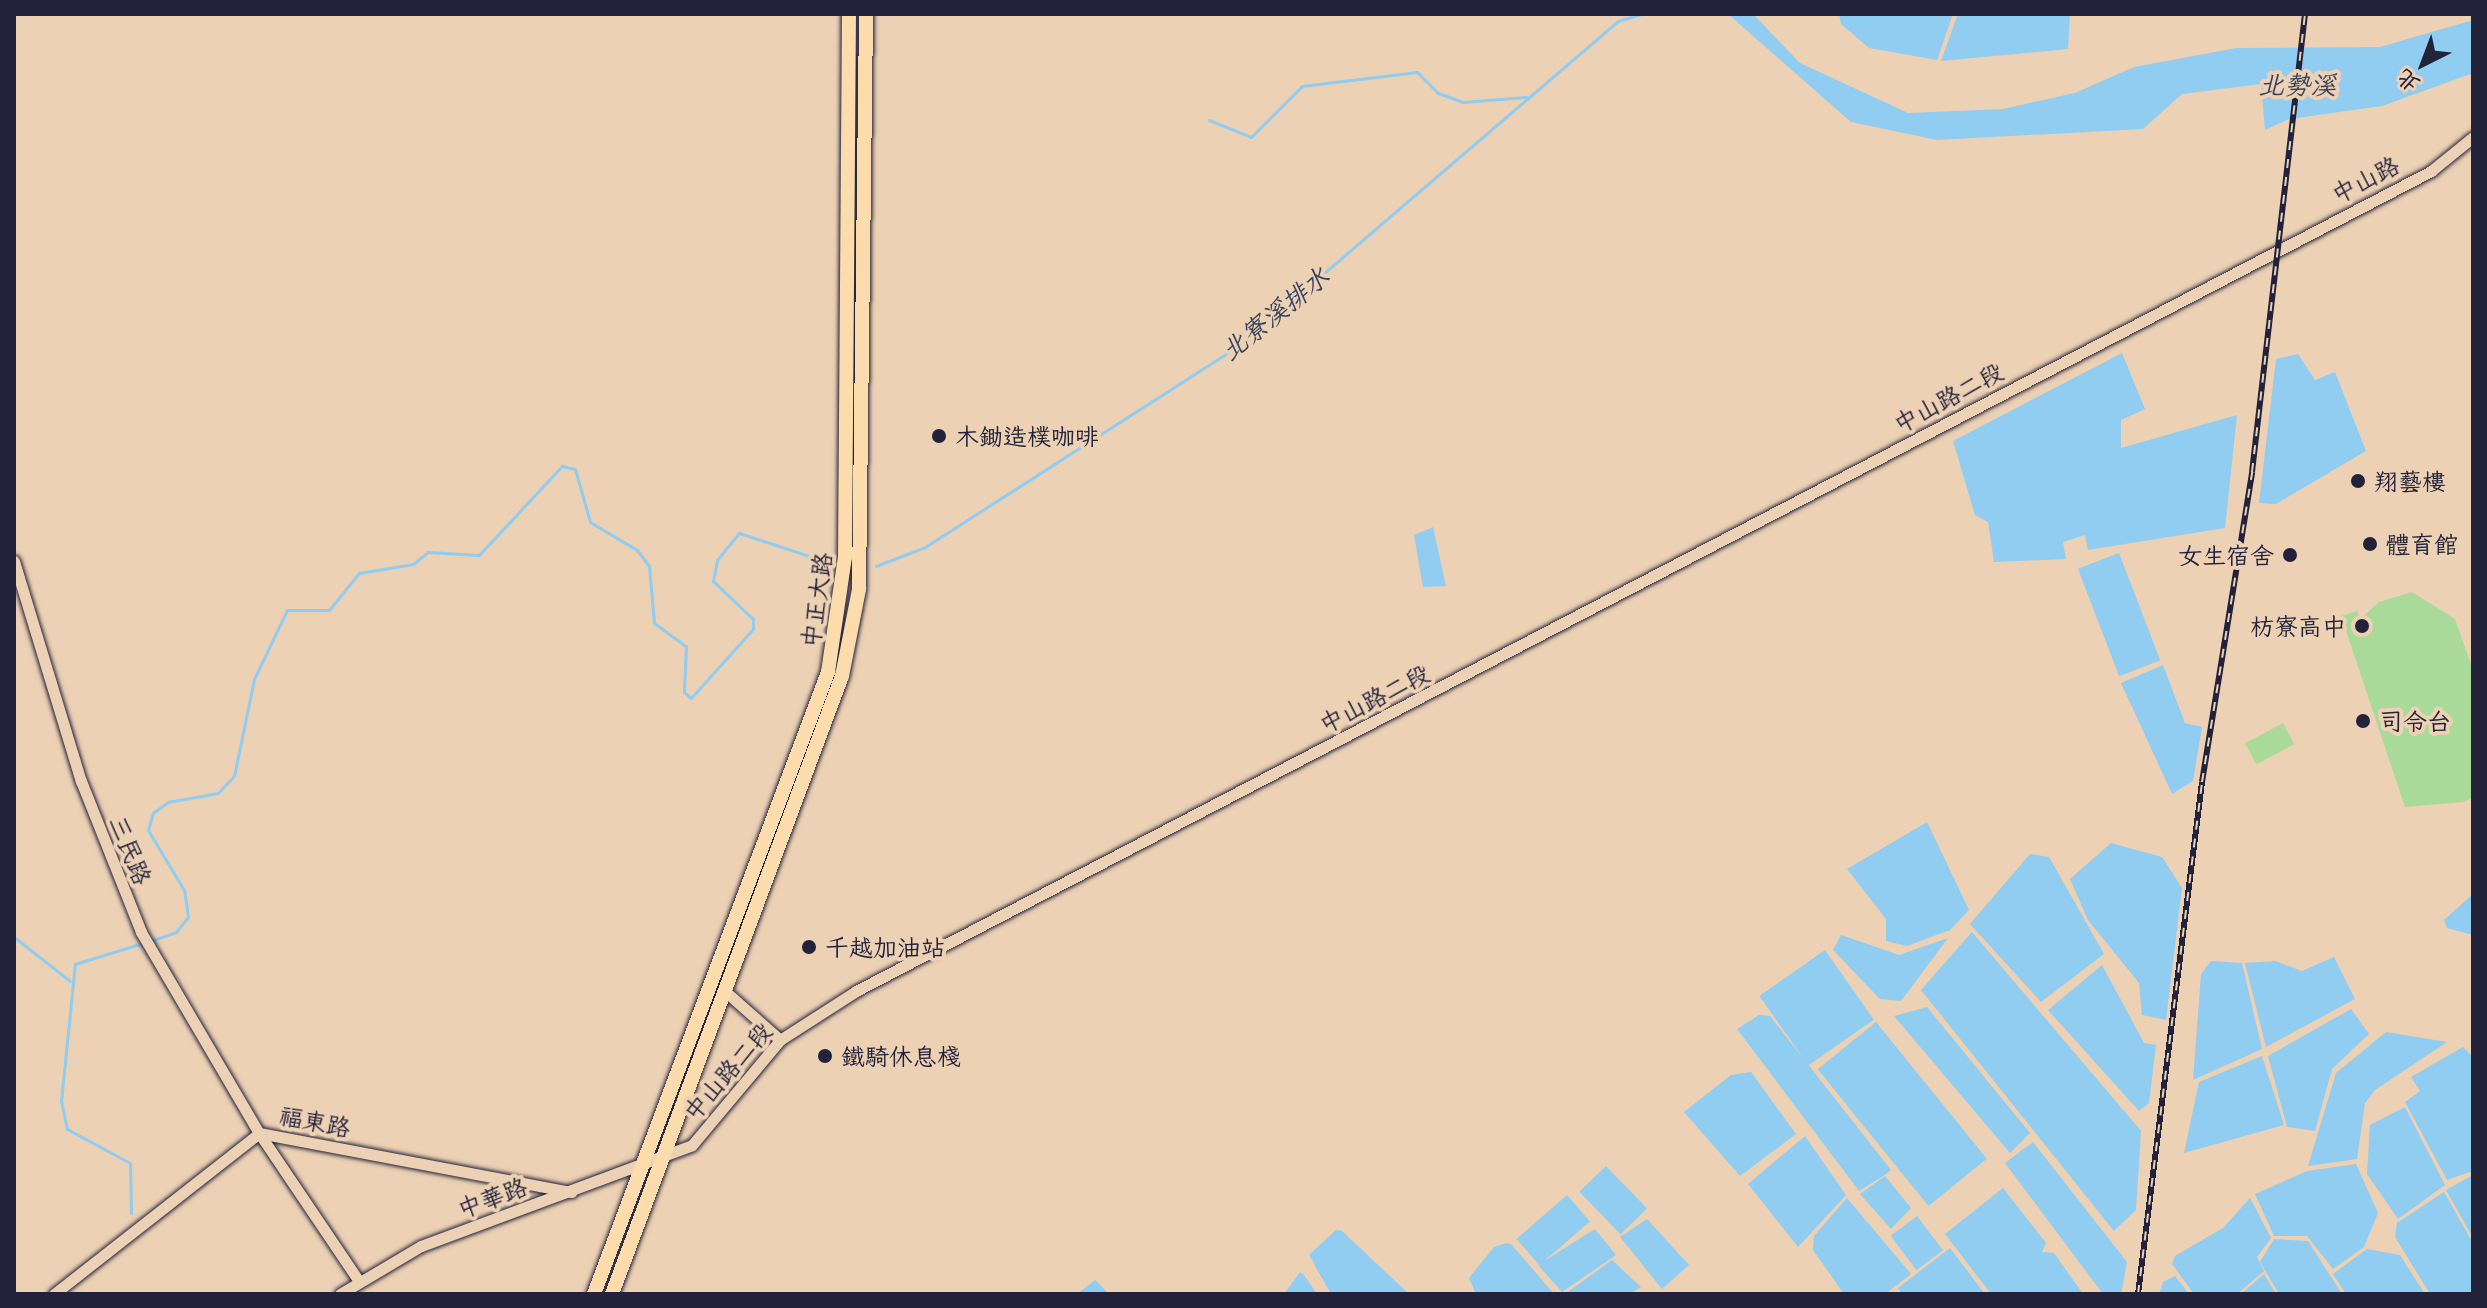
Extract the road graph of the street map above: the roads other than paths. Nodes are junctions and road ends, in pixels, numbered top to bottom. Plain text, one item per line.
1 (849, 14) edge
2 (866, 14) edge
3 (2473, 137) edge
4 (2473, 148) edge
5 (2458, 154) junction
6 (2269, 249) joint
7 (14, 561) edge
8 (726, 992) junction
9 (780, 1040) junction
10 (259, 1133) junction
11 (666, 1154) junction
12 (645, 1159) junction
13 (571, 1192) junction
14 (358, 1280) junction
15 (54, 1294) edge
16 (340, 1294) edge
17 (594, 1294) edge
18 (612, 1294) edge

1 - 12 main road, 中正大路
2 - 8 main road, 中正大路
3 - 5 street, 中山路
4 - 5 street
5 - 6 street, 中山路
6 - 9 street, 中山路二段
7 - 10 street, 三民路
8 - 9 street
8 - 11 main road, 中正大路
9 - 11 street, 中山路二段
10 - 13 street, 福東路
10 - 14 street, 三民路
10 - 15 street, 福東路
11 - 12 street, 中華路
11 - 18 main road
12 - 13 street, 中華路
12 - 17 main road
13 - 14 street, 中華路
14 - 16 street, 中華路

